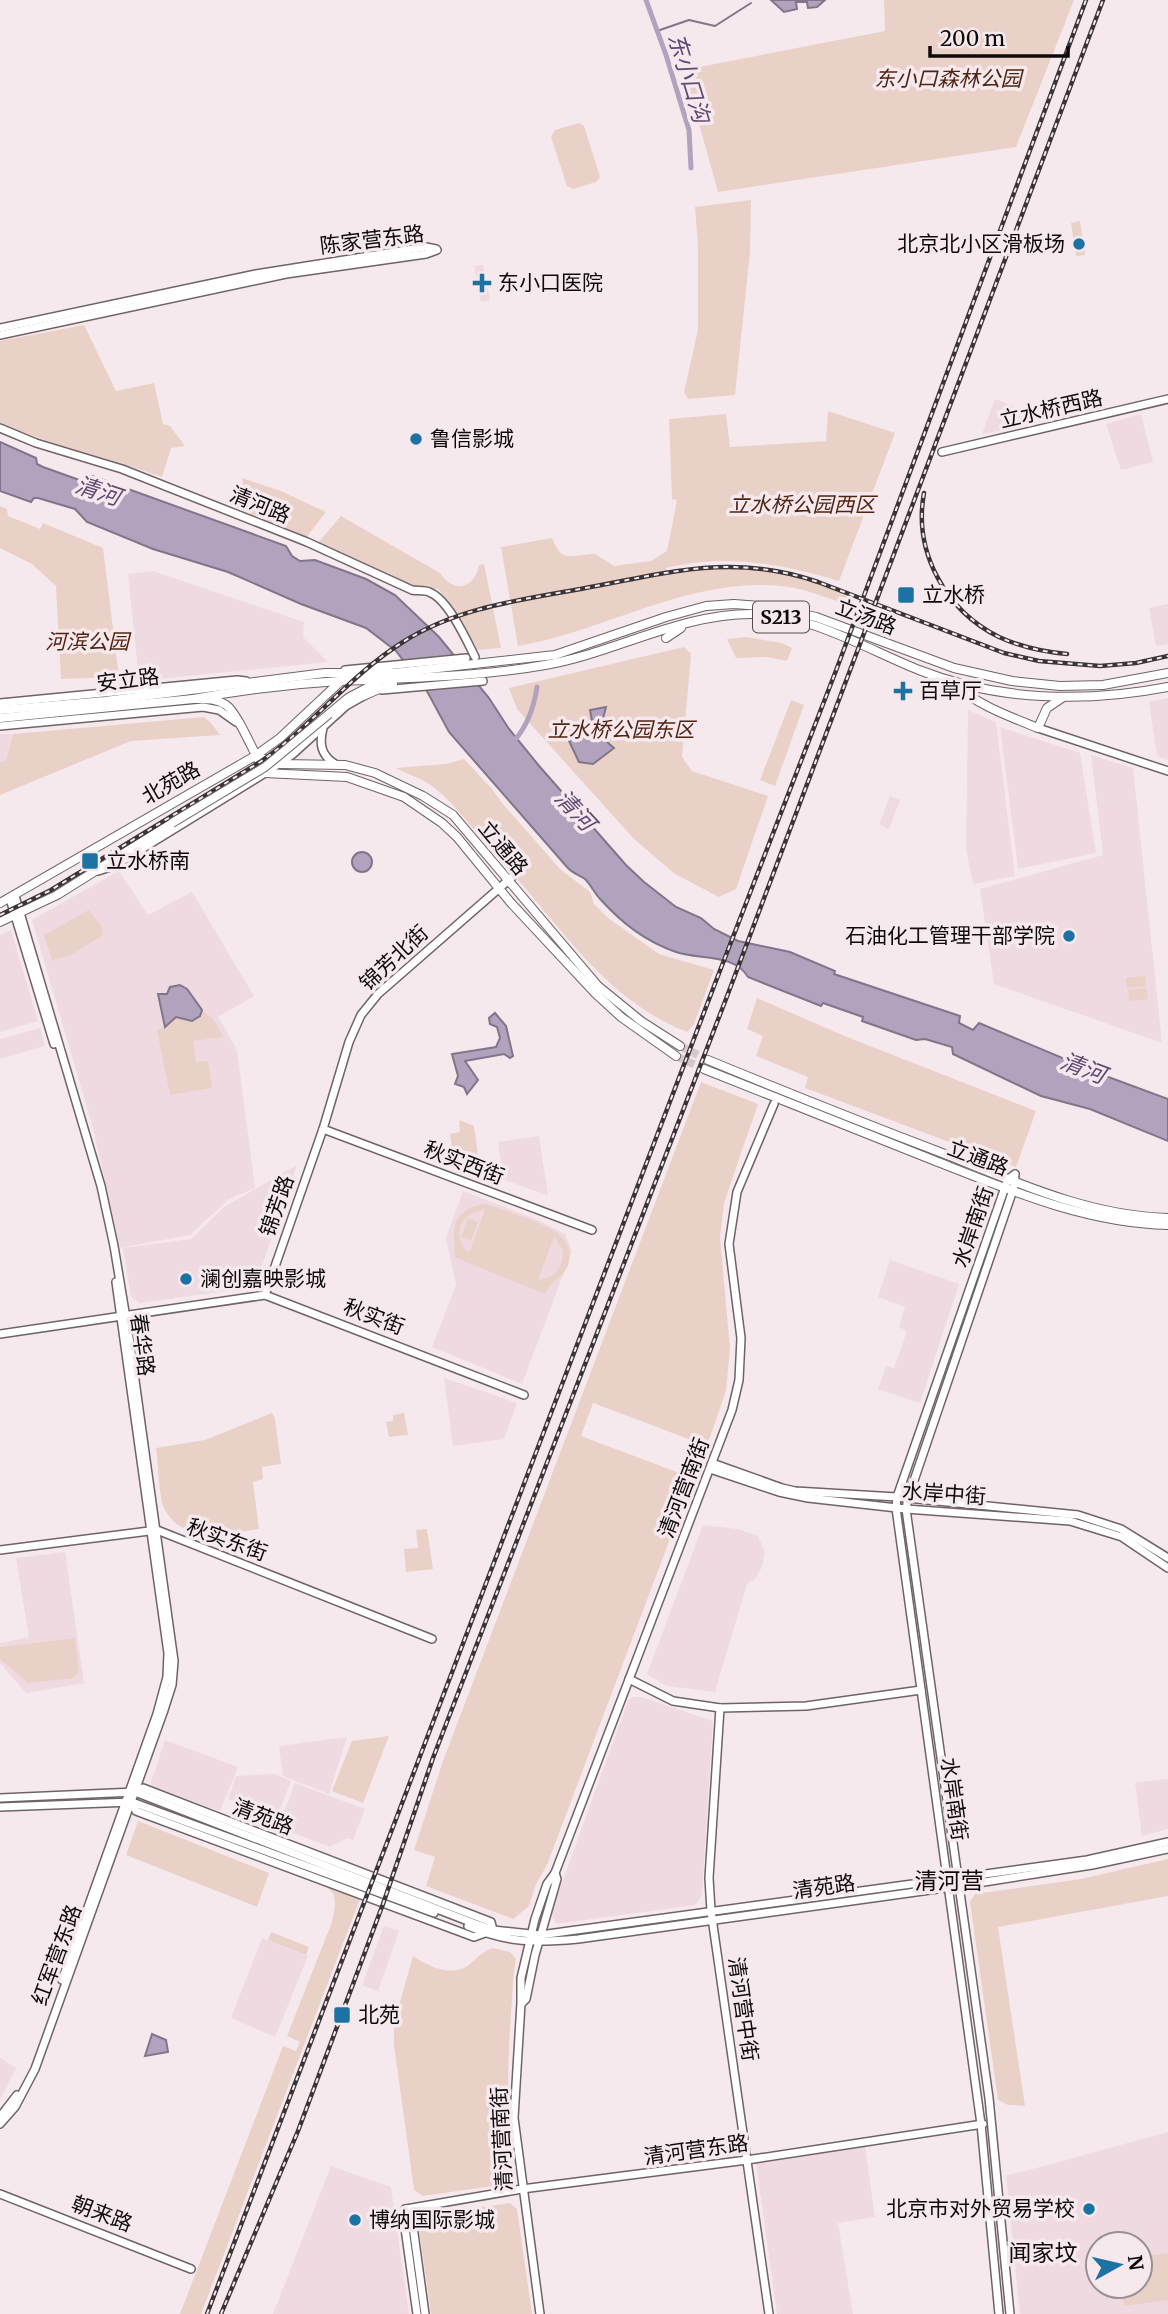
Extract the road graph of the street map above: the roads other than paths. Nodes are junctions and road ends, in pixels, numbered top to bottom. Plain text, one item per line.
1 (0, 328) edge
2 (0, 335) edge
3 (1168, 399) edge
4 (0, 428) edge
5 (943, 452) dead end
6 (706, 606) junction
7 (673, 608) dead end
8 (690, 623) junction
9 (598, 632) dead end
10 (666, 638) dead end
11 (589, 643) junction
12 (561, 662) junction
13 (472, 663) junction
14 (584, 663) dead end
15 (360, 668) junction
16 (325, 673) junction
17 (1168, 673) edge
18 (383, 677) junction
19 (343, 678) junction
20 (261, 681) junction
21 (483, 681) dead end
22 (951, 681) junction
23 (403, 684) junction
24 (1168, 687) edge
25 (363, 696) joint
26 (1062, 698) junction
27 (193, 699) junction
28 (0, 703) edge
29 (0, 710) edge
30 (0, 718) edge
31 (0, 726) edge
32 (241, 727) junction
33 (323, 727) junction
34 (1038, 728) junction
35 (255, 756) junction
36 (280, 764) junction
37 (335, 764) junction
38 (1168, 771) edge
39 (265, 773) junction
40 (442, 823) junction
41 (447, 838) dead end
42 (97, 871) junction
43 (510, 879) junction
44 (32, 886) junction
45 (498, 889) junction
46 (13, 897) junction
47 (0, 903) edge
48 (41, 903) junction
49 (18, 914) junction
50 (0, 922) edge
51 (594, 1001) dead end
52 (611, 1008) junction
53 (680, 1046) tunnel mouth
54 (676, 1056) tunnel mouth
55 (708, 1060) tunnel mouth
56 (704, 1069) tunnel mouth
57 (775, 1104) dead end
58 (874, 1127) junction
59 (893, 1127) dead end
60 (323, 1129) junction
61 (918, 1154) junction
62 (926, 1163) dead end
63 (1011, 1184) junction
64 (1168, 1218) edge
65 (1168, 1226) edge
66 (592, 1230) dead end
67 (1148, 1230) dead end
68 (265, 1295) junction
69 (124, 1316) junction
70 (0, 1334) edge
71 (524, 1395) dead end
72 (711, 1466) junction
73 (897, 1497) junction
74 (908, 1498) junction
75 (896, 1508) junction
76 (906, 1509) junction
77 (154, 1531) junction
78 (0, 1550) edge
79 (1168, 1558) edge
80 (1168, 1568) edge
81 (432, 1639) dead end
82 (629, 1679) junction
83 (921, 1690) junction
84 (720, 1708) junction
85 (132, 1792) junction
86 (0, 1798) edge
87 (129, 1801) junction
88 (0, 1807) edge
89 (185, 1812) junction
90 (201, 1812) junction
91 (176, 1817) junction
92 (200, 1835) junction
93 (1168, 1842) edge
94 (1168, 1849) edge
95 (555, 1873) junction
96 (959, 1882) junction
97 (949, 1883) junction
98 (711, 1911) junction
99 (713, 1922) junction
100 (489, 1931) junction
101 (529, 1938) junction
102 (539, 1939) junction
103 (522, 2003) junction
104 (0, 2117) edge
105 (992, 2122) junction
106 (0, 2124) edge
107 (981, 2124) junction
108 (747, 2160) junction
109 (522, 2189) junction
110 (0, 2194) edge
111 (405, 2208) junction
112 (191, 2269) dead end
113 (417, 2314) edge
114 (425, 2314) edge
115 (540, 2314) edge
116 (769, 2314) edge
117 (999, 2314) edge
118 (1010, 2314) edge

1 - 2 street, 陈家营东路
3 - 5 street, 立水桥西路
4 - 13 street, 清河路
6 - 7 main road
6 - 11 main road, 立汤路 / S213
6 - 17 main road, 立汤路 / S213
8 - 10 main road
8 - 12 main road, 立汤路 / S213
8 - 22 main road, 立汤路 / S213
9 - 11 main road
11 - 13 main road, 立汤路 / S213
12 - 13 main road, 立汤路 / S213
12 - 14 main road
13 - 15 street, 安立路
13 - 18 main road, 安立路
13 - 23 main road
15 - 16 street, 安立路
15 - 18 main road
16 - 19 main road, 安立路
16 - 20 main road, 安立路
18 - 19 main road, 安立路
18 - 23 main road, 安立路
18 - 42 main road, 北苑路, bridge
19 - 27 main road, 安立路
19 - 35 main road, 北苑路
20 - 28 street, 安立路
20 - 29 main road, 安立路
21 - 23 street
22 - 26 main road, 立汤路 / S213
22 - 34 main road
23 - 25 main road
24 - 26 main road, 立汤路 / S213
25 - 33 street, 北苑路
26 - 34 main road
27 - 30 main road, 安立路
27 - 32 main road, 安立路
31 - 32 street, 安立路
32 - 35 main road, 安立路
33 - 36 street, 北苑路
33 - 37 street
34 - 38 street
35 - 36 main road, 立通路
35 - 39 main road, 安立路
35 - 44 main road, 北苑路
36 - 37 main road, 立通路
36 - 39 street, 北苑路
37 - 43 main road, 立通路
39 - 40 main road, 立通路
39 - 42 street, 北苑路
40 - 41 main road
40 - 45 main road, 立通路
42 - 48 main road, 北苑路
43 - 45 street, 锦芳北街
43 - 53 main road, 立通路
44 - 46 main road, 北苑路
44 - 48 main road
45 - 52 main road, 立通路
45 - 60 street, 锦芳北街
46 - 47 main road, 北苑路
46 - 49 street, 春华路
48 - 49 main road, 北苑路
49 - 50 main road, 北苑路
49 - 69 street, 春华路
51 - 52 main road
52 - 54 main road, 立通路
55 - 58 main road, 立通路
56 - 61 main road, 立通路
57 - 72 street, 清河营南街
58 - 59 main road
58 - 63 main road, 立通路
60 - 66 street, 秋实西街
60 - 68 street, 锦芳路
61 - 62 main road
61 - 63 main road, 立通路
63 - 64 main road, 立通路
63 - 65 main road, 立通路
63 - 73 street, 水岸南街
63 - 74 street, 水岸南街
65 - 67 main road
68 - 69 street, 秋实街
68 - 71 street, 秋实街
69 - 70 street, 秋实街
69 - 77 street, 春华路
72 - 73 street, 水岸中街
72 - 75 street, 水岸中街
72 - 82 street, 清河营南街
73 - 74 street, 水岸中街
73 - 75 street, 水岸南街
74 - 76 street, 水岸南街
74 - 79 street, 水岸中街
75 - 76 street, 水岸中街
75 - 83 street, 水岸南街
76 - 80 street, 水岸中街
76 - 96 street, 水岸南街
77 - 78 street, 秋实东街
77 - 81 street, 秋实东街
77 - 85 street, 春华路
82 - 84 street
82 - 95 street, 清河营南街
83 - 84 street
83 - 97 street, 水岸南街
84 - 98 street, 清河营中街
85 - 86 street, 清苑路
85 - 87 street, 红军营东路
85 - 89 street, 清苑路
85 - 90 street, 清苑路
87 - 88 street, 清苑路
87 - 91 street, 清苑路
87 - 92 street, 清苑路
87 - 104 street, 红军营东路
87 - 106 street, 红军营东路
89 - 90 street
89 - 100 street, 清苑路
90 - 100 street, 清苑路
91 - 92 street
91 - 100 street, 清苑路
92 - 100 street, 清苑路
93 - 96 street, 清苑路
94 - 96 street, 清苑路
95 - 101 street, 清河营南街
95 - 102 street, 清河营南街
96 - 97 street, 清苑路
96 - 105 street, 水岸南街
97 - 98 street, 清苑路
97 - 99 street, 清苑路
97 - 107 street, 水岸南街
98 - 99 street, 清河营中街
98 - 102 street, 清苑路
99 - 102 street, 清苑路
99 - 108 street, 清河营中街
100 - 101 street, 清苑路
101 - 102 street, 清苑路
101 - 103 street, 清河营南街
102 - 103 street, 清河营南街
103 - 109 street, 清河营南街
105 - 107 street, 清河营东路
105 - 118 street, 水岸南街
107 - 108 street, 清河营东路
107 - 117 street, 水岸南街
108 - 109 street, 清河营东路
108 - 116 street, 清河营中街
109 - 111 street, 清河营东路
109 - 115 street, 清河营南街
110 - 112 street, 朝来路
111 - 113 street
111 - 114 street

